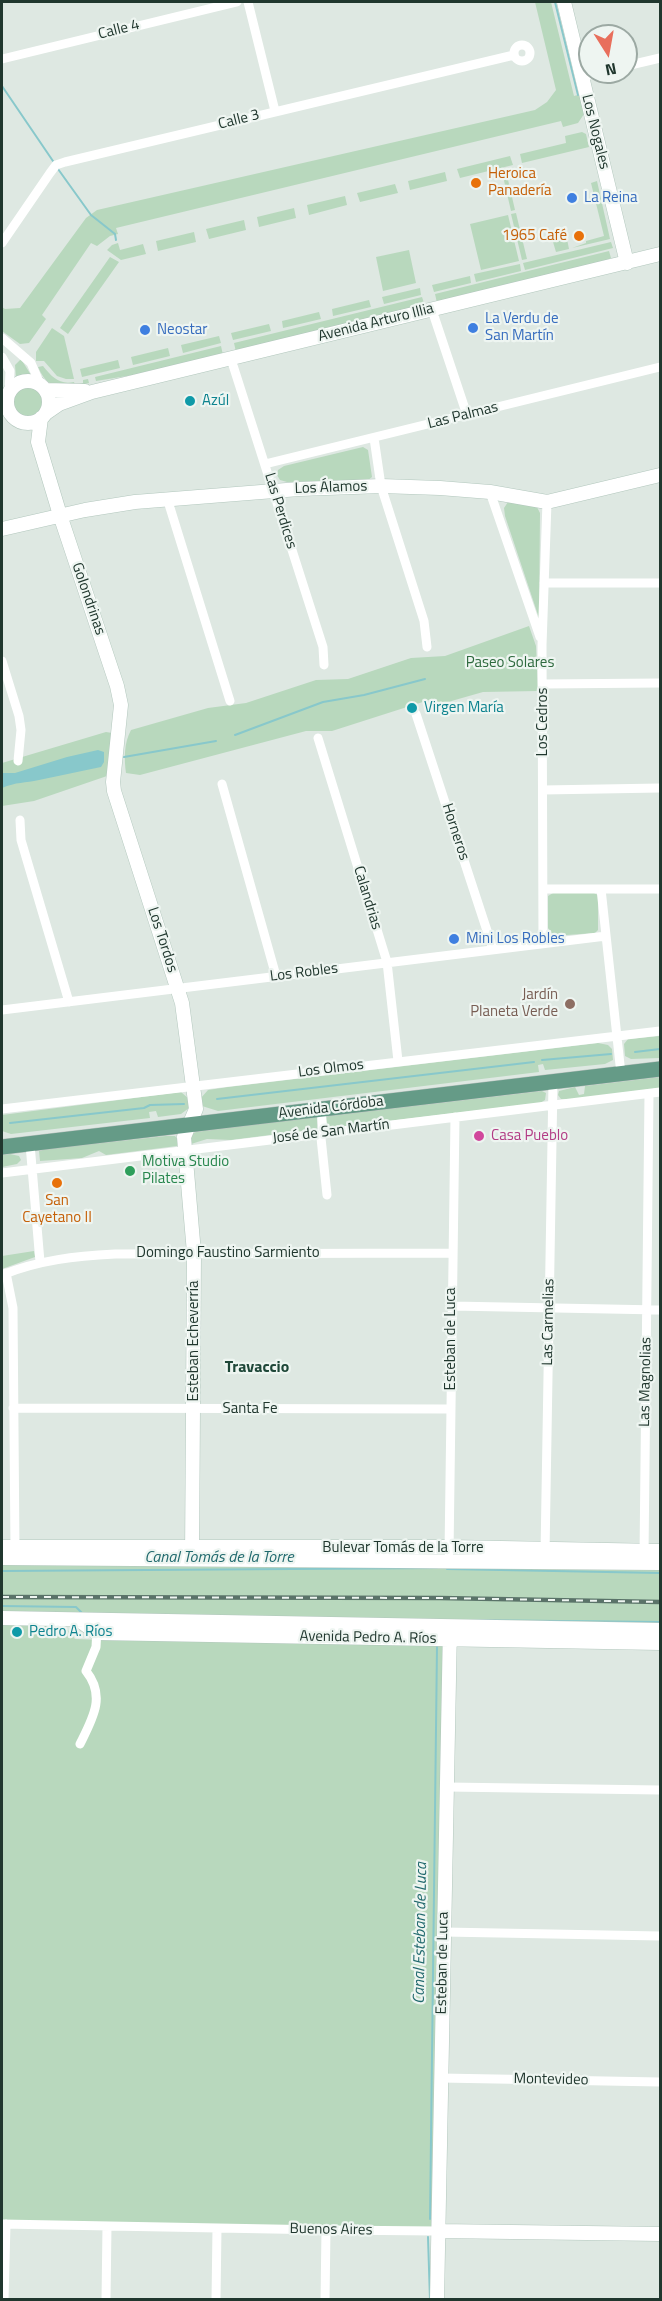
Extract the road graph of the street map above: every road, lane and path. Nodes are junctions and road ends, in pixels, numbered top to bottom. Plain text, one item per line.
1 (237, 2) edge
2 (248, 2) edge
3 (564, 2) edge
4 (514, 54) dead end
5 (2, 58) edge
6 (660, 58) edge
7 (578, 60) edge
8 (638, 63) edge
9 (584, 84) edge
10 (275, 111) junction
11 (2, 243) edge
12 (660, 255) edge
13 (627, 263) junction
14 (432, 310) junction
15 (2, 338) edge
16 (2, 357) edge
17 (231, 359) junction
18 (660, 368) edge
19 (43, 387) junction
20 (92, 392) junction
21 (6, 397) edge
22 (466, 415) junction
23 (44, 416) junction
24 (2, 417) edge
25 (19, 420) junction
26 (374, 438) junction
27 (38, 441) junction
28 (265, 464) junction
29 (660, 475) edge
30 (381, 486) junction
31 (272, 491) junction
32 (490, 492) junction
33 (167, 498) junction
34 (547, 502) junction
35 (60, 515) junction
36 (2, 529) edge
37 (660, 583) edge
38 (544, 584) junction
39 (542, 645) junction
40 (427, 647) dead end
41 (2, 661) edge
42 (324, 665) dead end
43 (660, 683) edge
44 (543, 684) junction
45 (230, 701) dead end
46 (416, 714) dead end
47 (318, 738) dead end
48 (115, 758) joint
49 (18, 761) dead end
50 (222, 784) dead end
51 (660, 788) edge
52 (543, 790) junction
53 (20, 819) dead end
54 (543, 889) junction
55 (601, 889) junction
56 (660, 889) edge
57 (606, 936) junction
58 (543, 944) junction
59 (493, 950) junction
60 (387, 962) junction
61 (276, 976) junction
62 (177, 988) junction
63 (69, 1002) junction
64 (2, 1010) edge
65 (660, 1030) edge
66 (616, 1036) junction
67 (398, 1061) junction
68 (660, 1069) edge
69 (621, 1074) junction
70 (553, 1082) junction
71 (193, 1086) junction
72 (660, 1092) edge
73 (649, 1094) junction
74 (553, 1106) junction
75 (2, 1109) edge
76 (321, 1109) junction
77 (455, 1117) junction
78 (190, 1125) junction
79 (323, 1133) junction
80 (30, 1144) junction
81 (2, 1148) edge
82 (185, 1150) junction
83 (33, 1169) junction
84 (2, 1173) edge
85 (327, 1195) dead end
86 (452, 1253) junction
87 (194, 1254) junction
88 (40, 1262) junction
89 (4, 1274) edge
90 (452, 1306) junction
91 (549, 1308) junction
92 (647, 1310) junction
93 (660, 1310) edge
94 (13, 1408) junction
95 (193, 1408) junction
96 (451, 1409) junction
97 (660, 1551) edge
98 (8, 1552) edge
99 (192, 1553) junction
100 (449, 1554) junction
101 (545, 1556) junction
102 (644, 1557) junction
103 (660, 1563) edge
104 (2, 1618) edge
105 (97, 1627) junction
106 (660, 1630) edge
107 (450, 1633) junction
108 (660, 1643) edge
109 (80, 1744) dead end
110 (447, 1787) junction
111 (660, 1790) edge
112 (444, 1932) junction
113 (660, 1936) edge
114 (441, 2078) junction
115 (660, 2082) edge
116 (4, 2224) edge
117 (107, 2226) junction
118 (217, 2228) junction
119 (326, 2230) junction
120 (438, 2230) junction
121 (660, 2234) edge
122 (4, 2300) edge
123 (106, 2300) edge
124 (216, 2300) edge
125 (325, 2300) edge
126 (437, 2300) edge

1 - 5 street, Calle 4
2 - 10 street
3 - 7 street, Los Nogales
4 - 10 street, Calle 3
6 - 8 street
9 - 13 street, Los Nogales
10 - 11 street, Calle 3
12 - 13 street, Avenida Arturo Illia
13 - 14 street, Avenida Arturo Illia
14 - 17 street, Avenida Arturo Illia
14 - 22 street
15 - 19 street
16 - 21 street
17 - 20 street, Avenida Arturo Illia
17 - 28 street, Las Perdices
18 - 22 street, Las Palmas
19 - 20 street, Avenida Arturo Illia
19 - 21 street
19 - 23 street
20 - 23 street, Avenida Arturo Illia
21 - 25 street
22 - 26 street, Las Palmas
23 - 25 street
23 - 27 street, Golondrinas
24 - 25 street
25 - 27 street, Golondrinas
26 - 28 street, Las Palmas
26 - 30 street
27 - 35 street, Golondrinas
28 - 31 street, Las Perdices
29 - 34 street, Los Álamos
30 - 31 street, Los Álamos
30 - 32 street, Los Álamos
30 - 40 street
31 - 33 street, Los Álamos
31 - 42 street, Las Perdices
32 - 34 street, Los Álamos
32 - 39 street
33 - 35 street, Los Álamos
33 - 45 street
34 - 38 street, Los Cedros
35 - 36 street, Los Álamos
35 - 48 street, Golondrinas
37 - 38 street
38 - 39 street, Los Cedros
39 - 44 street, Los Cedros
41 - 49 street
43 - 44 street
44 - 52 street, Los Cedros
46 - 59 street, Horneros
47 - 60 street, Calandrias
48 - 62 street, Los Tordos
50 - 61 street
51 - 52 street
52 - 54 street, Los Cedros
53 - 63 street
54 - 55 street
54 - 58 street, Los Cedros
55 - 56 street
55 - 57 street
57 - 58 street, Los Robles
57 - 66 street
58 - 59 street, Los Robles
59 - 60 street, Los Robles
60 - 61 street, Los Robles
60 - 67 street, Calandrias
61 - 62 street, Los Robles
62 - 63 street, Los Robles
62 - 71 street, Los Tordos
63 - 64 street, Los Robles
65 - 66 street, Los Olmos
66 - 67 street, Los Olmos
66 - 69 street
67 - 71 street, Los Olmos
68 - 69 main road, Avenida Córdoba
69 - 70 main road, Avenida Córdoba
70 - 74 street, Las Carmelias
70 - 76 main road, Avenida Córdoba
71 - 75 street, Los Olmos
71 - 78 street, Los Tordos
72 - 73 street, José de San Martín
73 - 74 street, José de San Martín
73 - 92 street, Las Magnolias
74 - 77 street, José de San Martín
74 - 91 street, Las Carmelias
76 - 78 main road, Avenida Córdoba
76 - 79 street
77 - 79 street, José de San Martín
77 - 86 street, Esteban de Luca
78 - 80 main road, Avenida Córdoba
78 - 82 street, Esteban Echeverría
79 - 82 street, José de San Martín
79 - 85 street
80 - 81 main road, Avenida Córdoba
80 - 83 street
82 - 83 street, José de San Martín
82 - 87 street, Esteban Echeverría
83 - 84 street, José de San Martín
83 - 88 street
86 - 87 street, Domingo Faustino Sarmiento
86 - 90 street, Esteban de Luca
87 - 88 street, Domingo Faustino Sarmiento
87 - 95 street, Esteban Echeverría
88 - 89 street, Domingo Faustino Sarmiento
89 - 94 street
90 - 91 street
90 - 96 street, Esteban de Luca
91 - 92 street
91 - 101 street, Las Carmelias
92 - 93 street
92 - 102 street, Las Magnolias
94 - 95 street, Santa Fe
94 - 98 street
95 - 96 street, Santa Fe
95 - 99 street, Esteban Echeverría
96 - 100 street, Esteban de Luca
97 - 102 street, Bulevar Tomás de la Torre
98 - 99 street, Bulevar Tomás de la Torre
99 - 100 street, Bulevar Tomás de la Torre
100 - 101 street, Bulevar Tomás de la Torre
101 - 102 street, Bulevar Tomás de la Torre
102 - 103 street, Bulevar Tomás de la Torre
104 - 105 street
105 - 107 street, Avenida Pedro A. Ríos
105 - 109 street
106 - 107 street, Avenida Pedro A. Ríos
107 - 108 street, Avenida Pedro A. Ríos
107 - 110 street, Esteban de Luca
110 - 111 street
110 - 112 street, Esteban de Luca
112 - 113 street
112 - 114 street, Esteban de Luca
114 - 115 street, Montevideo
114 - 120 street, Esteban de Luca
116 - 117 street, Buenos Aires
116 - 122 street
117 - 118 street, Buenos Aires
117 - 123 street
118 - 119 street, Buenos Aires
118 - 124 street
119 - 120 street, Buenos Aires
119 - 125 street
120 - 121 street, Buenos Aires
120 - 126 street, Esteban de Luca

